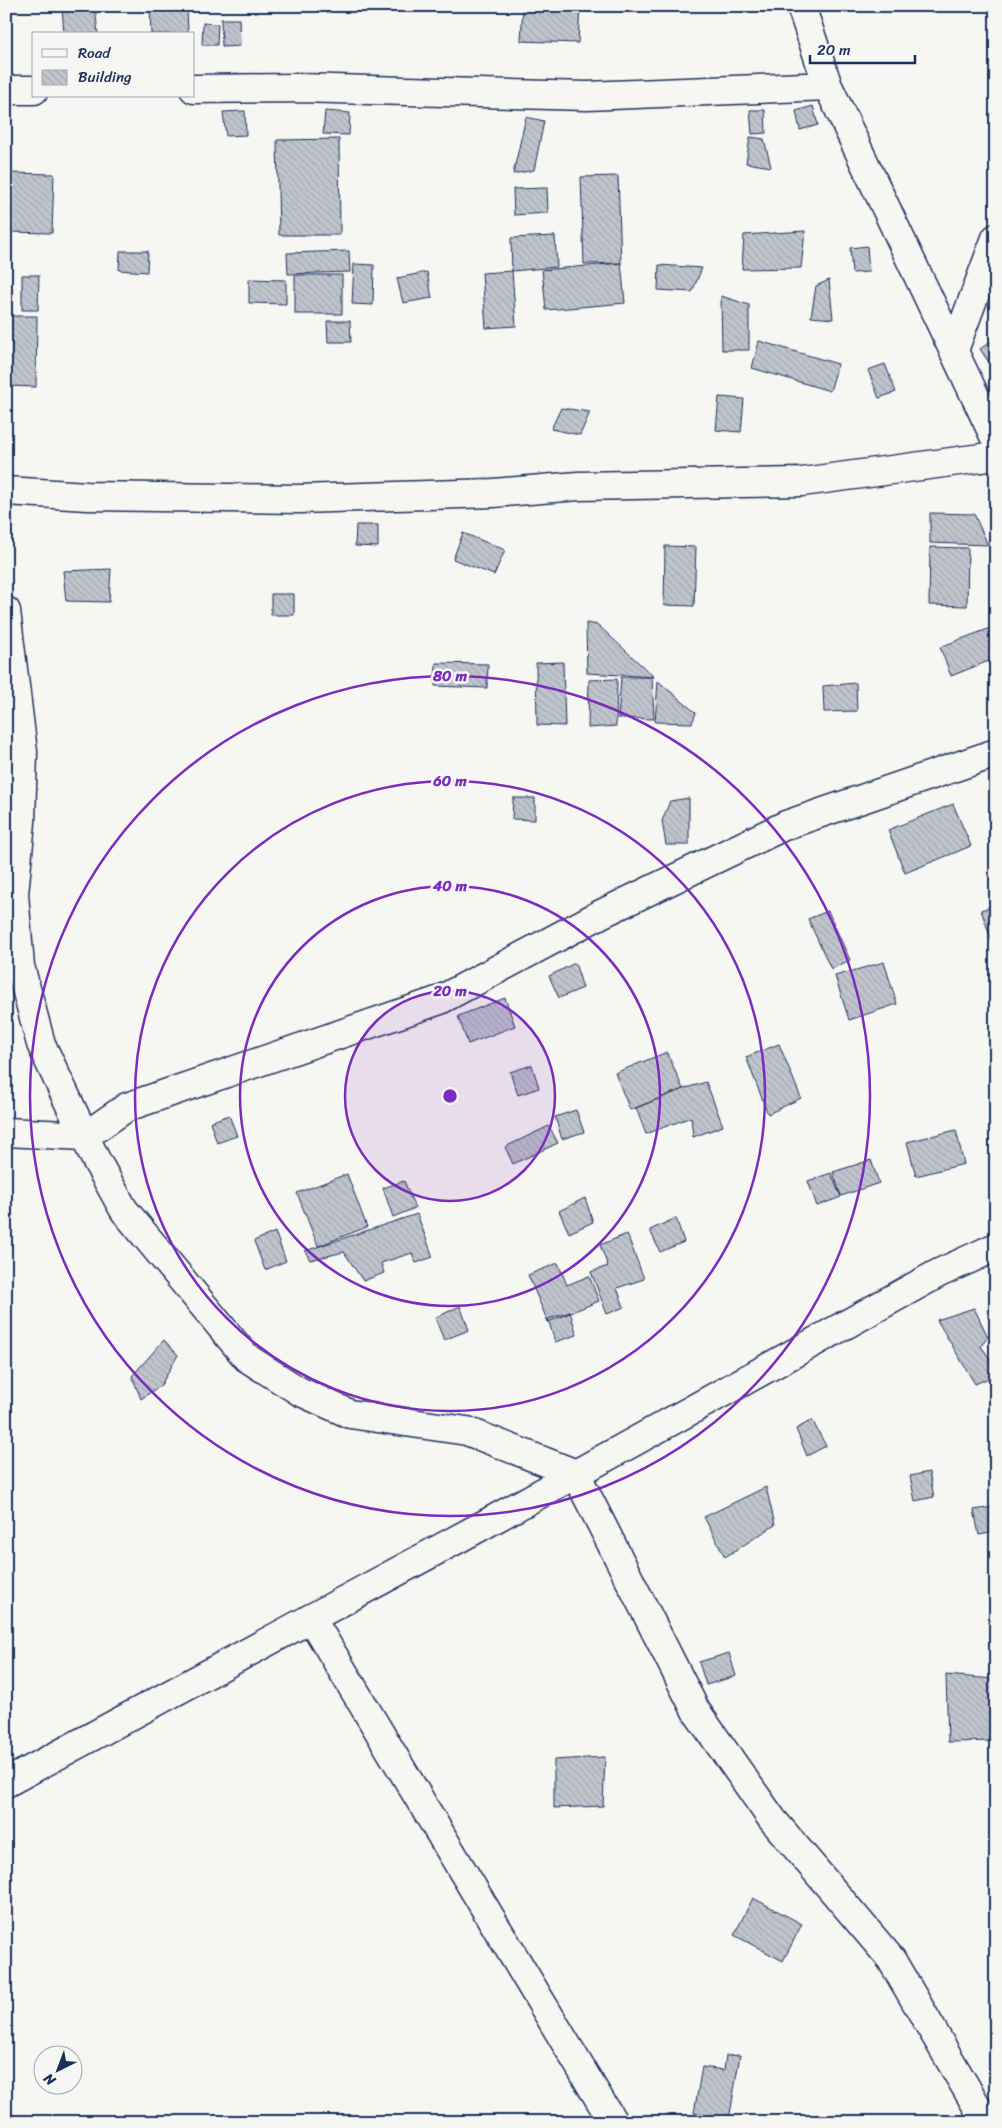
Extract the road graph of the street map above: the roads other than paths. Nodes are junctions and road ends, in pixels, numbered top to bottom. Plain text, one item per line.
1 (802, 6) edge
2 (828, 86) junction
3 (195, 89) edge
4 (6, 90) edge
5 (32, 90) edge
6 (996, 238) edge
7 (954, 350) junction
8 (996, 440) edge
9 (996, 456) edge
10 (6, 491) edge
11 (6, 611) edge
12 (996, 753) edge
13 (6, 1132) edge
14 (85, 1136) junction
15 (996, 1248) edge
16 (576, 1474) junction
17 (311, 1618) junction
18 (6, 1783) edge
19 (613, 2122) edge
20 (986, 2122) edge

1 - 2 street
2 - 3 street
2 - 7 street
4 - 5 street
6 - 7 street
7 - 8 street
9 - 10 street
11 - 14 street
12 - 14 street
13 - 14 street
14 - 16 street
15 - 16 street
16 - 17 street
16 - 20 street
17 - 18 street
17 - 19 street

